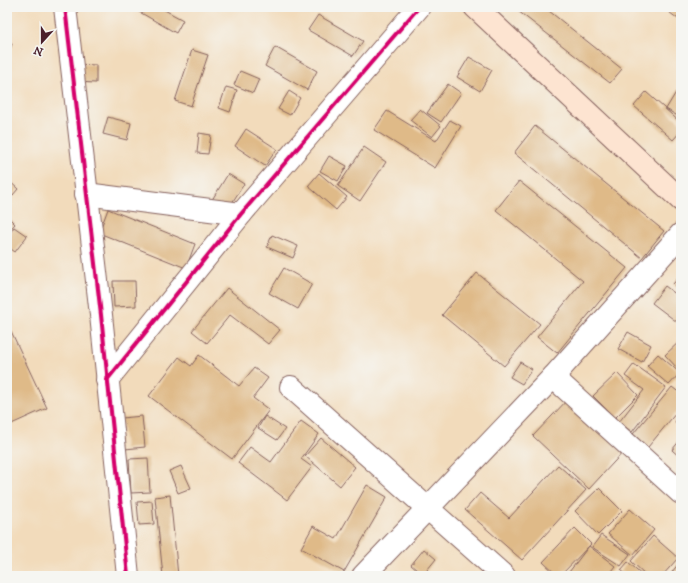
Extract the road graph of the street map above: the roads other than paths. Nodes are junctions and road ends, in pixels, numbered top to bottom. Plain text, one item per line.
1 (65, 7) edge
2 (420, 7) edge
3 (475, 7) edge
4 (86, 194) junction
5 (681, 200) edge
6 (241, 214) junction
7 (681, 234) edge
8 (553, 377) junction
9 (107, 380) junction
10 (291, 387) dead end
11 (681, 493) edge
12 (428, 508) junction
13 (128, 576) edge
14 (363, 576) edge
15 (504, 576) edge

1 - 4 street
2 - 6 street
3 - 5 street
4 - 6 street
4 - 9 street
6 - 9 street
7 - 8 street
8 - 11 street
8 - 12 street
9 - 13 street
10 - 12 street
12 - 14 street
12 - 15 street

